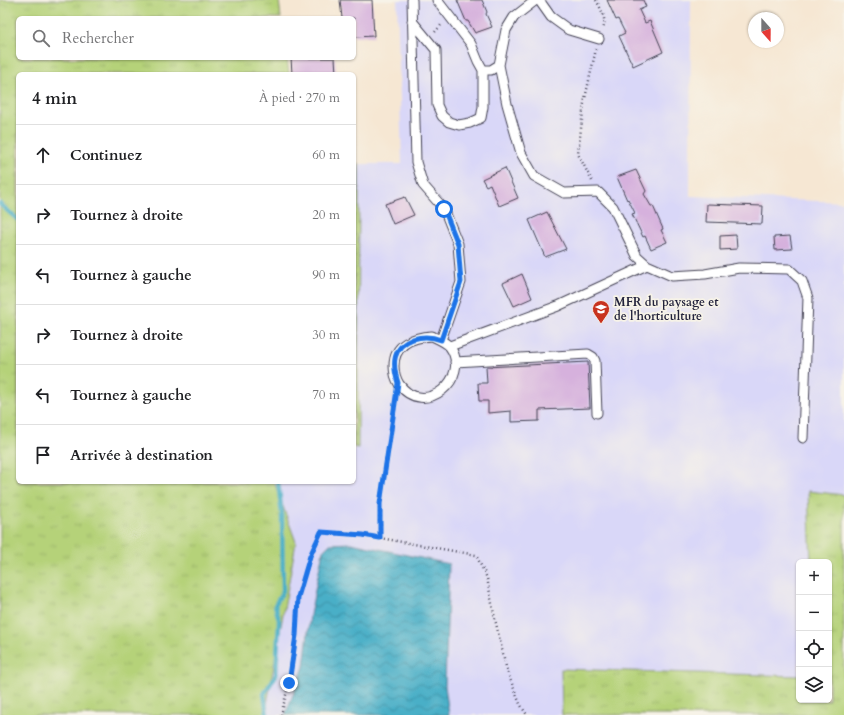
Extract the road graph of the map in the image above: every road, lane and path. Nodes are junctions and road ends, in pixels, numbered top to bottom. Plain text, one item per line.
1 (412, 0) edge
2 (437, 0) edge
3 (537, 0) edge
4 (596, 0) edge
5 (449, 16) junction
6 (412, 21) junction
7 (599, 39) junction
8 (428, 40) junction
9 (500, 65) junction
10 (483, 70) junction
11 (598, 192) junction
12 (647, 265) junction
13 (441, 340) junction
14 (450, 346) junction
15 (455, 362) junction
16 (398, 383) junction
17 (597, 413) dead end
18 (803, 438) dead end
19 (380, 538) junction
20 (281, 715) edge
21 (527, 715) edge

1 - 6 lane
2 - 5 lane
3 - 7 lane
3 - 9 lane
4 - 7 path
5 - 8 path
5 - 10 lane
6 - 8 lane
6 - 13 lane
7 - 11 path
8 - 10 lane
9 - 10 lane
9 - 11 lane
11 - 12 lane
12 - 14 lane
12 - 18 lane
13 - 14 lane
13 - 16 lane
14 - 15 lane
15 - 16 lane
15 - 17 lane
16 - 19 path
19 - 20 path
19 - 21 path

